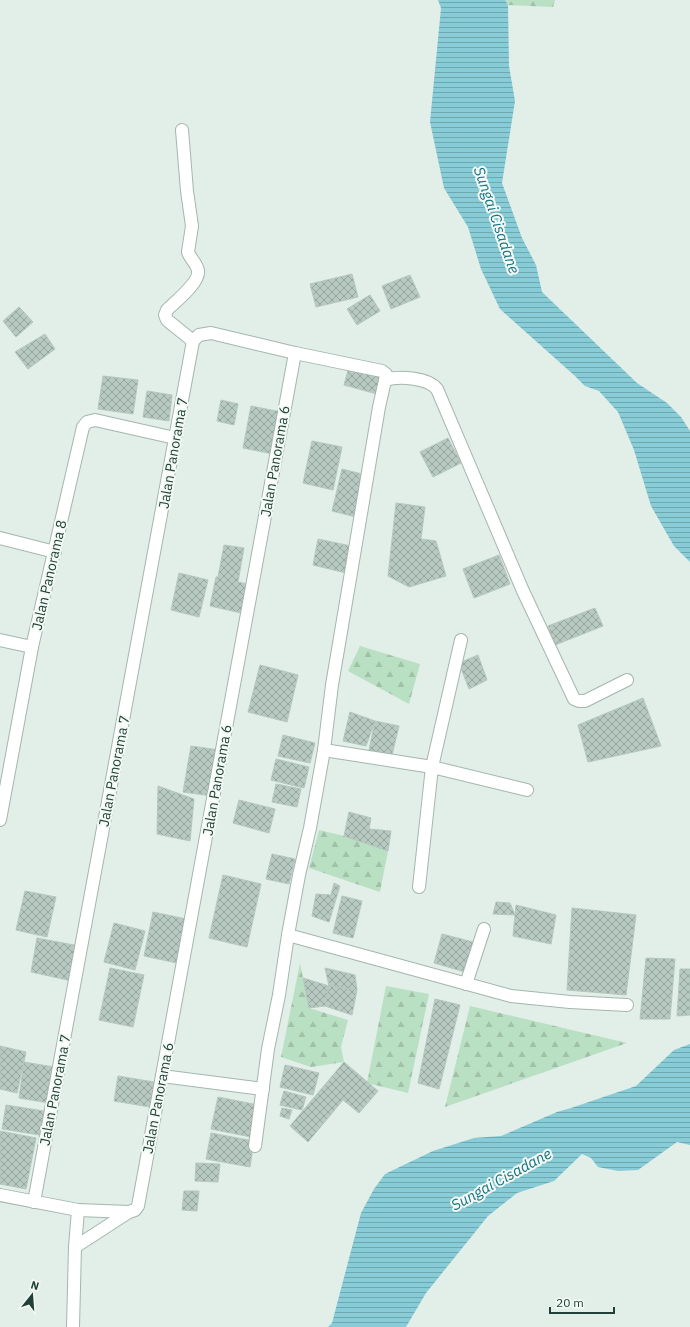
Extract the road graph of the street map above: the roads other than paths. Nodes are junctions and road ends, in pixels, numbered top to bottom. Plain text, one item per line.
1 (182, 130) dead end
2 (193, 341) junction
3 (295, 353) junction
4 (385, 380) junction
5 (176, 438) junction
6 (0, 538) edge
7 (55, 552) junction
8 (0, 640) edge
9 (460, 640) dead end
10 (32, 647) junction
11 (627, 680) dead end
12 (324, 750) junction
13 (432, 767) junction
14 (527, 790) dead end
15 (0, 820) edge
16 (418, 887) dead end
17 (484, 929) dead end
18 (288, 935) junction
19 (466, 984) junction
20 (627, 1005) dead end
21 (162, 1076) junction
22 (263, 1089) junction
23 (255, 1146) dead end
24 (0, 1195) edge
25 (34, 1202) junction
26 (133, 1209) junction
27 (78, 1210) junction
28 (75, 1247) junction
29 (73, 1327) edge

1 - 2 street
2 - 3 street
2 - 5 street, Jalan Panorama 7
3 - 4 street
3 - 21 street, Jalan Panorama 6
4 - 11 street
4 - 12 street
5 - 7 street, Jalan Panorama 8
5 - 25 street, Jalan Panorama 7
6 - 7 street
7 - 10 street, Jalan Panorama 8
8 - 10 street
9 - 13 street
10 - 15 street, Jalan Panorama 8
12 - 13 street
12 - 18 street
13 - 14 street
13 - 16 street
17 - 19 street
18 - 19 street
18 - 22 street
19 - 20 street
21 - 22 street
21 - 26 street, Jalan Panorama 6
22 - 23 street
24 - 25 street
25 - 27 street
26 - 27 street
26 - 28 street
27 - 28 street
28 - 29 street

